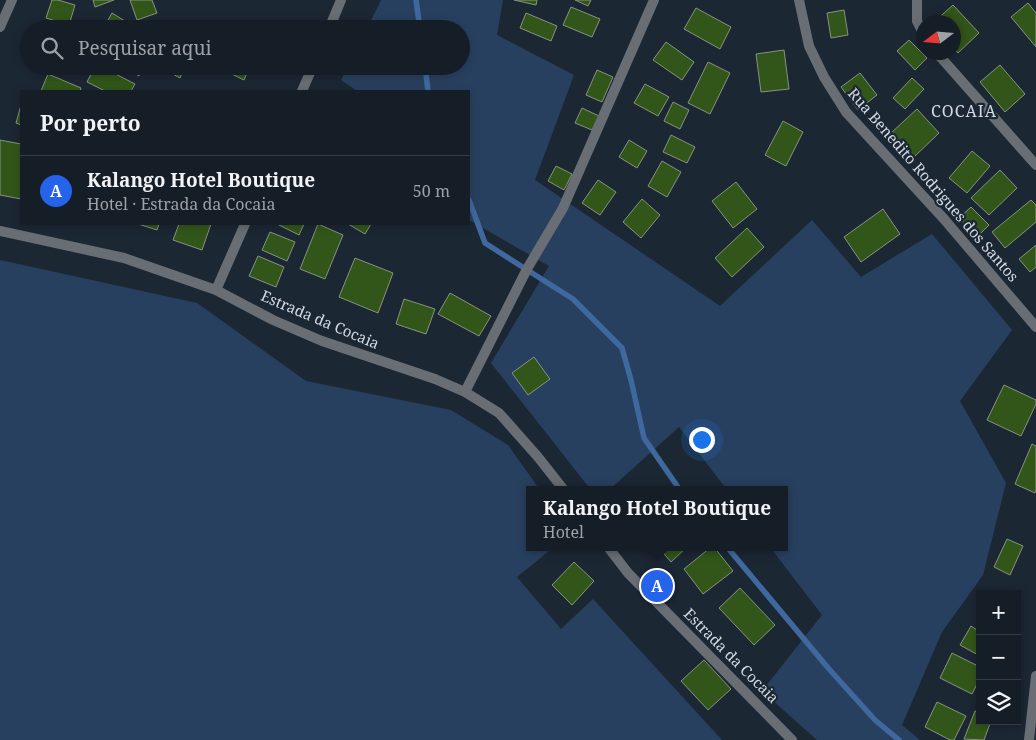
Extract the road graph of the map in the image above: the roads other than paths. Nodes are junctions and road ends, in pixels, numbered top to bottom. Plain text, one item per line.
1 (12, 0) edge
2 (341, 0) edge
3 (654, 0) edge
4 (800, 0) edge
5 (917, 0) edge
6 (917, 15) edge
7 (333, 20) edge
8 (0, 27) edge
9 (943, 60) edge
10 (309, 75) edge
11 (302, 90) edge
12 (1035, 161) edge
13 (245, 225) edge
14 (0, 231) edge
15 (216, 290) junction
16 (1036, 327) edge
17 (465, 392) junction
18 (561, 486) edge
19 (611, 551) edge
20 (1036, 676) edge
21 (792, 740) edge
22 (1029, 740) edge

1 - 8 street
2 - 7 street
3 - 17 street
4 - 16 street, Rua Benedito Rodrigues dos Santos
5 - 6 street
9 - 12 street
10 - 11 street
13 - 15 street
14 - 15 street, Estrada da Cocaia
15 - 17 street, Estrada da Cocaia
17 - 18 street, Estrada da Cocaia
19 - 21 street, Estrada da Cocaia
20 - 22 street

